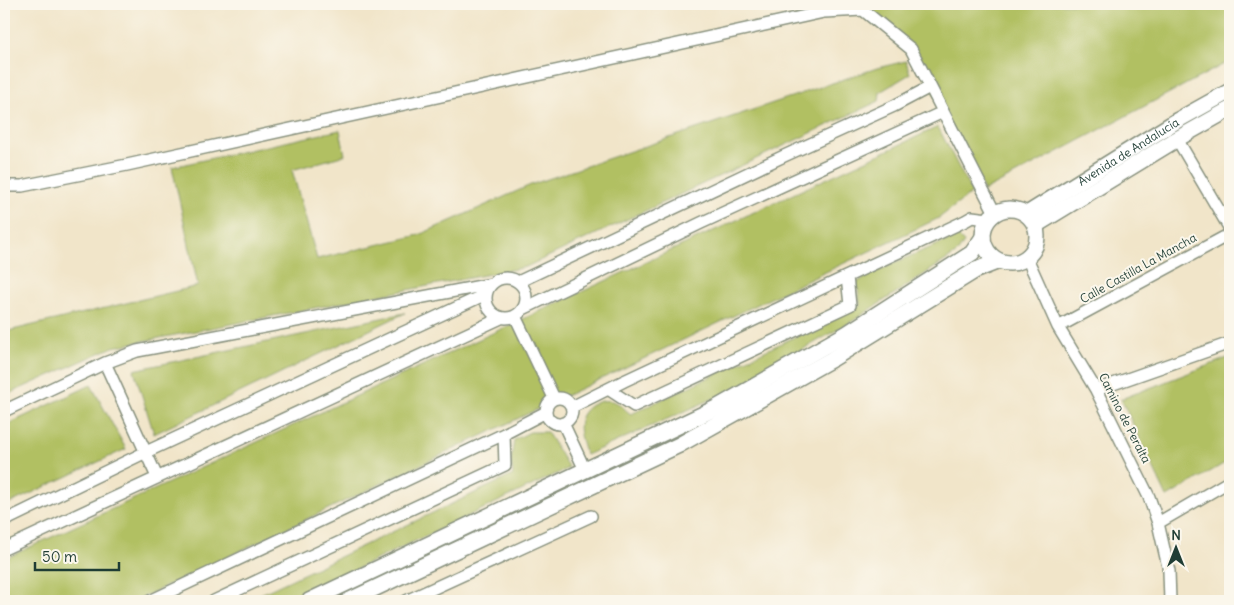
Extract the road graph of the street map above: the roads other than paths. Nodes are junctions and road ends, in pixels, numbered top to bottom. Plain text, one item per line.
1 (930, 87) junction
2 (1230, 91) edge
3 (1230, 108) edge
4 (943, 112) junction
5 (1176, 139) junction
6 (4, 184) edge
7 (991, 216) junction
8 (1031, 220) junction
9 (1230, 229) edge
10 (1230, 234) edge
11 (983, 237) junction
12 (1026, 258) junction
13 (1000, 261) junction
14 (847, 277) junction
15 (518, 282) junction
16 (489, 289) junction
17 (519, 313) junction
18 (501, 318) junction
19 (1058, 327) junction
20 (1230, 343) edge
21 (106, 363) junction
22 (608, 389) junction
23 (1096, 390) junction
24 (554, 398) junction
25 (572, 407) junction
26 (4, 411) edge
27 (546, 412) junction
28 (563, 423) junction
29 (504, 434) junction
30 (146, 452) junction
31 (585, 470) junction
32 (157, 477) junction
33 (1230, 481) edge
34 (591, 516) dead end
35 (4, 521) edge
36 (1158, 523) junction
37 (4, 549) edge
38 (150, 601) edge
39 (214, 601) edge
40 (308, 601) edge
41 (348, 601) edge
42 (406, 601) edge
43 (1170, 601) edge

1 - 4 street
1 - 6 street
1 - 15 street
2 - 8 street, Avenida de Andalucía
3 - 5 street, Avenida de Andalucía
4 - 7 street
4 - 17 street
5 - 8 street, Avenida de Andalucía
5 - 9 street
7 - 8 street
7 - 11 street
7 - 14 street
8 - 12 street
10 - 19 street, Calle Castilla La Mancha
11 - 13 street
11 - 31 street
12 - 13 street
12 - 19 street, Camino de Peralta
13 - 41 street
14 - 22 street
14 - 22 street
15 - 16 street
15 - 17 street
16 - 18 street
16 - 21 street
16 - 30 street
17 - 18 street
17 - 24 street
18 - 32 street
19 - 23 street, Camino de Peralta
20 - 23 street
21 - 26 street
21 - 30 street
22 - 25 street
23 - 36 street, Camino de Peralta
24 - 25 street
24 - 27 street
25 - 28 street
27 - 28 street
27 - 29 street
28 - 31 street
29 - 38 street
29 - 39 street
30 - 32 street
30 - 35 street
31 - 40 street
32 - 37 street
33 - 36 street
34 - 42 street
36 - 43 street, Camino de Peralta

